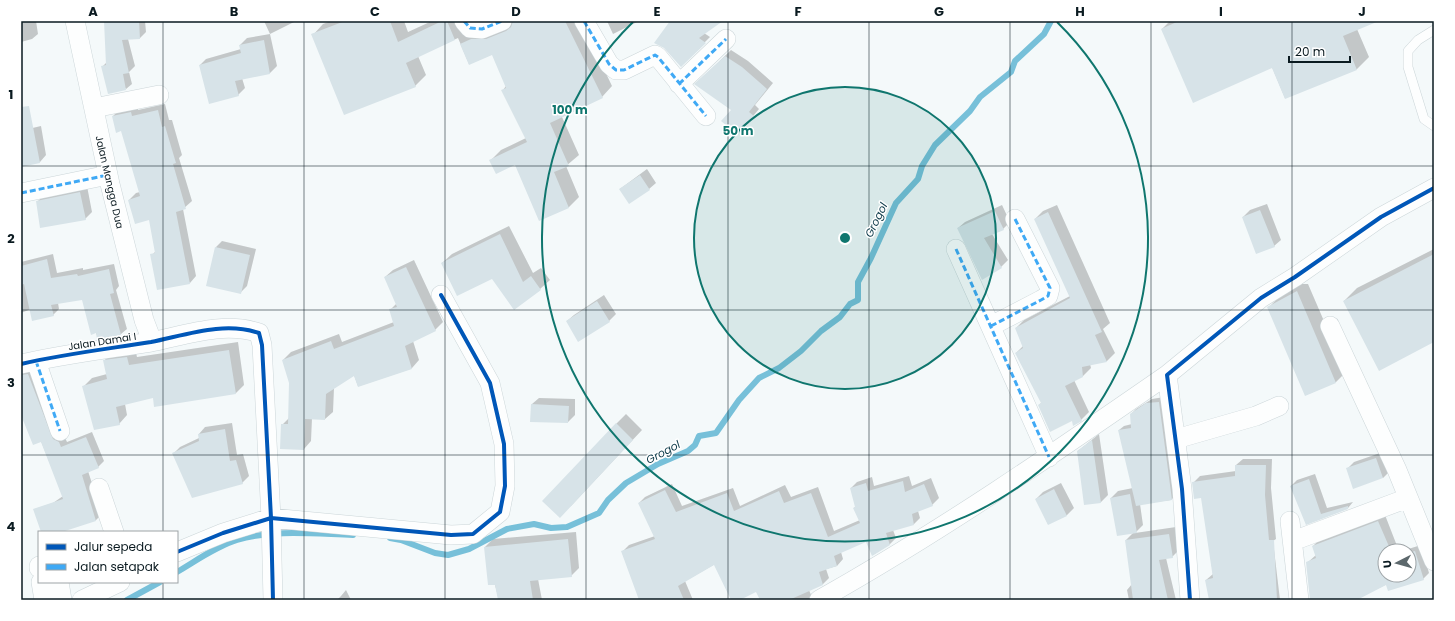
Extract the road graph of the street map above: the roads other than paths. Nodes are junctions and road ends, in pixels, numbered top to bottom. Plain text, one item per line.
1 (74, 21) edge
2 (464, 21) edge
3 (502, 21) edge
4 (584, 21) edge
5 (1434, 30) edge
6 (726, 39) dead end
7 (679, 84) junction
8 (159, 95) dead end
9 (94, 108) junction
10 (706, 116) dead end
11 (1434, 126) edge
12 (108, 175) junction
13 (1434, 188) edge
14 (21, 193) edge
15 (1015, 219) dead end
16 (956, 249) dead end
17 (441, 295) dead end
18 (991, 326) junction
19 (1330, 326) dead end
20 (152, 341) junction
21 (37, 360) edge
22 (1167, 375) junction
23 (1279, 406) dead end
24 (60, 430) dead end
25 (1176, 439) junction
26 (1049, 457) junction
27 (99, 488) dead end
28 (1408, 498) junction
29 (1290, 521) dead end
30 (271, 524) junction
31 (114, 531) edge
32 (1293, 541) junction
33 (178, 552) edge
34 (1434, 561) edge
35 (41, 583) edge
36 (59, 583) edge
37 (118, 583) edge
38 (44, 600) edge
39 (62, 600) edge
40 (82, 600) edge
41 (273, 600) edge
42 (819, 600) edge
43 (1190, 600) edge
44 (1299, 600) edge

1 - 9 street, Jalan Mangga Dua
2 - 3 street
4 - 7 street
5 - 11 lane
6 - 7 street
7 - 10 street
8 - 9 street
9 - 12 street, Jalan Mangga Dua
12 - 14 street
12 - 20 street, Jalan Mangga Dua
13 - 22 street
15 - 18 street
16 - 18 street
17 - 30 street
18 - 26 street
19 - 28 street
20 - 21 street, Jalan Damai I
20 - 30 street, Jalan Damai I
21 - 24 street
22 - 25 street
22 - 26 street
23 - 25 street
25 - 43 street
26 - 42 street
27 - 31 street
28 - 32 street
28 - 34 street
29 - 32 street
30 - 33 street
30 - 41 street
32 - 44 street
35 - 38 street
36 - 39 street
37 - 40 street

